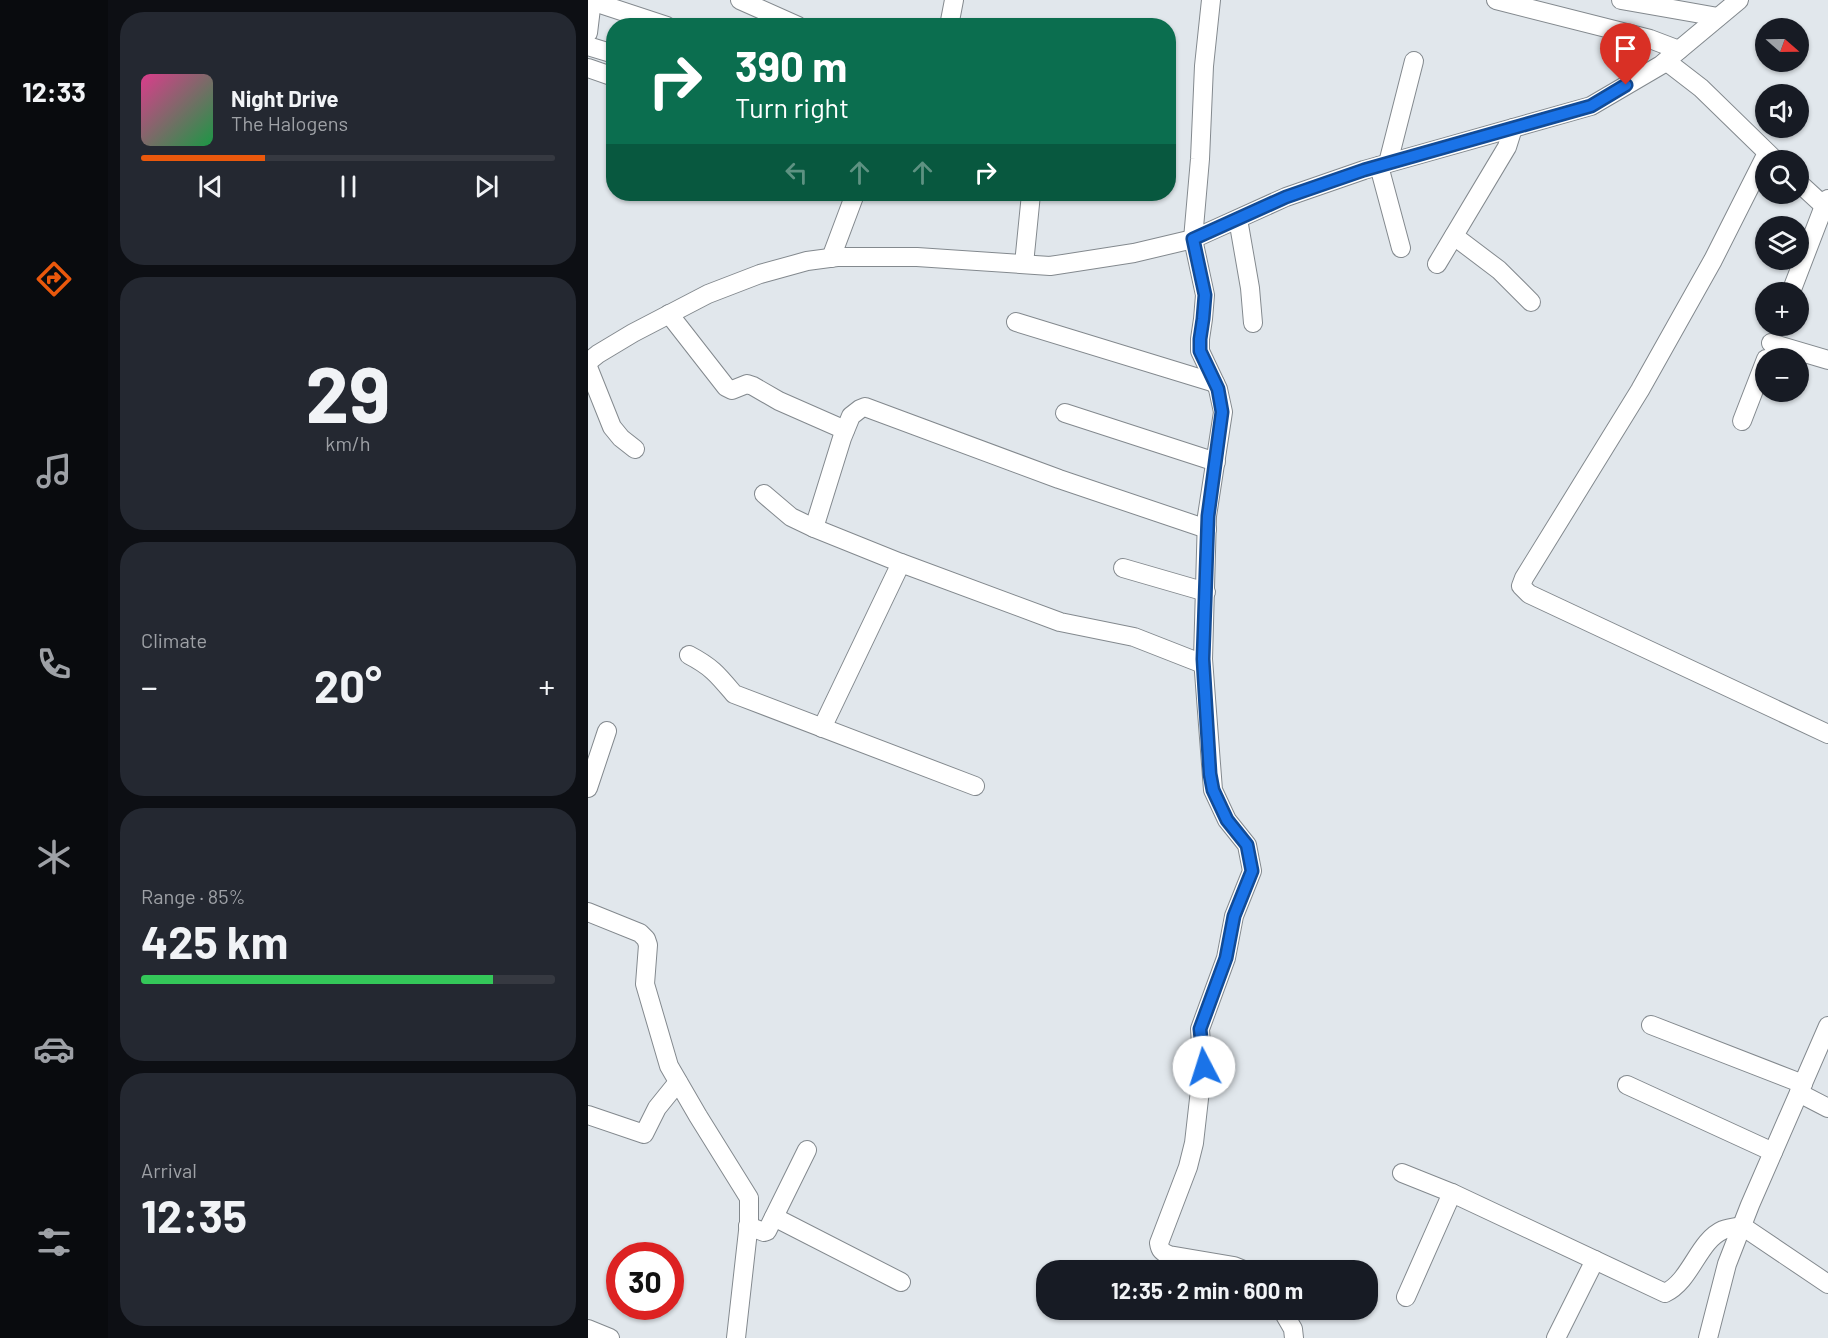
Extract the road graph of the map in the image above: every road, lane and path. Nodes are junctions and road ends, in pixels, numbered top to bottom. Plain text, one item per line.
1 (592, 0) edge
2 (740, 0) edge
3 (954, 0) edge
4 (1211, 0) edge
5 (1496, 0) edge
6 (1621, 0) edge
7 (1739, 0) edge
8 (1718, 17) junction
9 (644, 18) edge
10 (780, 18) edge
11 (951, 18) edge
12 (588, 33) edge
13 (588, 46) edge
14 (606, 52) edge
15 (1672, 55) junction
16 (1414, 61) dead end
17 (588, 68) edge
18 (606, 74) edge
19 (1513, 128) junction
20 (1764, 150) edge
21 (1384, 164) junction
22 (1755, 185) edge
23 (1809, 190) edge
24 (852, 201) edge
25 (1031, 201) edge
26 (1826, 203) edge
27 (1238, 219) junction
28 (1454, 236) junction
29 (1193, 239) junction
30 (1401, 248) dead end
31 (831, 258) junction
32 (1023, 264) junction
33 (1437, 264) dead end
34 (1795, 282) edge
35 (1531, 302) dead end
36 (669, 314) junction
37 (1016, 322) dead end
38 (1253, 323) dead end
39 (1770, 346) edge
40 (1828, 360) edge
41 (588, 362) edge
42 (588, 367) edge
43 (1215, 383) junction
44 (1065, 413) dead end
45 (1742, 421) dead end
46 (845, 430) junction
47 (635, 449) dead end
48 (1216, 462) junction
49 (764, 494) dead end
50 (814, 528) junction
51 (1207, 529) junction
52 (901, 563) junction
53 (1123, 568) dead end
54 (1206, 592) junction
55 (689, 655) dead end
56 (1203, 664) junction
57 (822, 728) junction
58 (607, 730) dead end
59 (1828, 734) edge
60 (595, 746) edge
61 (975, 786) dead end
62 (588, 788) edge
63 (588, 912) edge
64 (1651, 1025) dead end
65 (1828, 1026) edge
66 (678, 1082) junction
67 (1627, 1084) dead end
68 (1801, 1089) junction
69 (1828, 1108) edge
70 (588, 1115) edge
71 (807, 1150) dead end
72 (1773, 1152) junction
73 (1402, 1173) dead end
74 (1452, 1192) junction
75 (774, 1217) junction
76 (748, 1226) junction
77 (1742, 1226) junction
78 (1199, 1260) edge
79 (1595, 1260) junction
80 (901, 1282) dead end
81 (1828, 1284) edge
82 (1406, 1297) dead end
83 (1288, 1320) edge
84 (588, 1329) edge
85 (610, 1338) edge
86 (736, 1338) edge
87 (1294, 1338) edge
88 (1556, 1338) edge
89 (1708, 1338) edge

1 - 9 street
1 - 12 street
2 - 10 street
3 - 11 street
4 - 29 street
5 - 15 street
6 - 8 street
7 - 8 street
8 - 15 street
13 - 14 street
15 - 19 street
15 - 20 street
16 - 21 street
17 - 18 street
19 - 21 street
19 - 28 street
21 - 27 street
21 - 30 street
22 - 59 street
23 - 26 street
24 - 31 street
25 - 32 street
26 - 34 street
27 - 29 street
27 - 38 street
28 - 33 street
28 - 35 street
29 - 32 street
29 - 43 street
31 - 32 street
31 - 36 street
36 - 41 street
36 - 46 street
37 - 43 street
39 - 40 street
39 - 45 street
42 - 47 street
43 - 48 street
44 - 48 street
46 - 50 street
46 - 51 street
48 - 51 street
49 - 50 street
50 - 52 street
51 - 54 street
52 - 56 street
52 - 57 street
53 - 54 street
54 - 56 street
55 - 57 street
56 - 78 street
57 - 61 street
58 - 60 street
60 - 62 street
63 - 66 street
64 - 68 street
65 - 68 street
66 - 70 street
66 - 76 street
67 - 72 street
68 - 69 street
68 - 72 street
71 - 75 street
72 - 77 street
73 - 74 street
74 - 79 street
74 - 82 street
75 - 76 street
75 - 80 street
76 - 86 street
77 - 79 street
77 - 81 street
77 - 89 street
79 - 88 street
83 - 87 street
84 - 85 street

